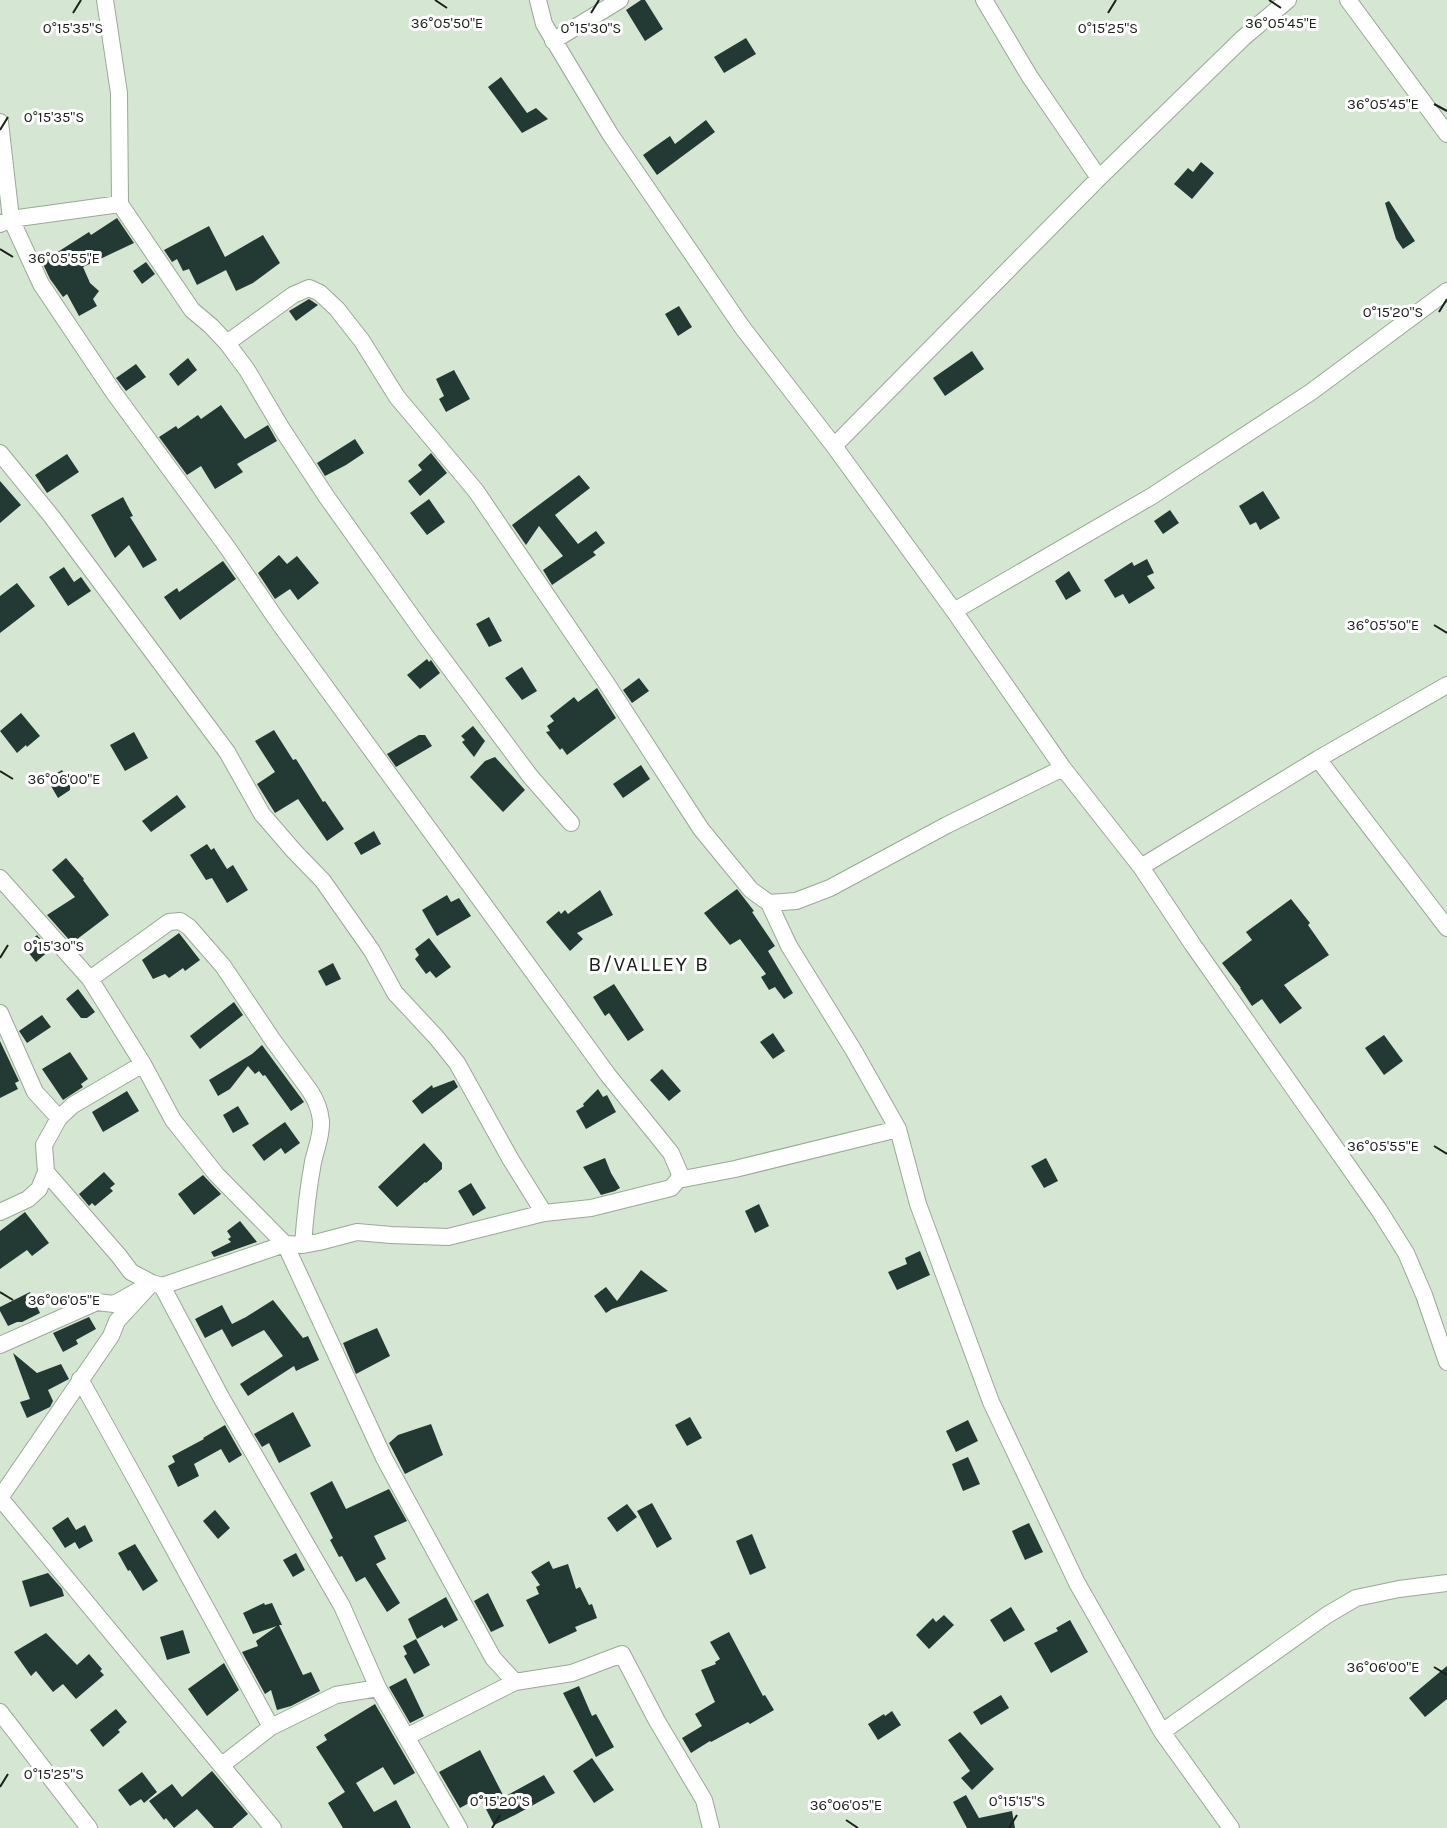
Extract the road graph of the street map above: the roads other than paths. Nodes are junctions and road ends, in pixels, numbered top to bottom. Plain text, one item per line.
1 (105, 0) edge
2 (538, 0) edge
3 (620, 0) edge
4 (984, 0) edge
5 (1288, 0) edge
6 (1348, 0) edge
7 (553, 41) junction
8 (0, 122) edge
9 (1447, 134) edge
10 (1099, 178) junction
11 (120, 204) junction
12 (5, 221) edge
13 (1447, 291) edge
14 (227, 343) junction
15 (834, 446) junction
16 (0, 453) edge
17 (954, 611) junction
18 (1447, 685) edge
19 (1318, 759) junction
20 (1063, 768) junction
21 (571, 823) dead end
22 (1141, 867) junction
23 (0, 878) edge
24 (769, 903) junction
25 (1447, 928) edge
26 (90, 979) junction
27 (0, 1013) edge
28 (143, 1064) junction
29 (59, 1118) junction
30 (898, 1129) junction
31 (46, 1172) junction
32 (678, 1180) junction
33 (0, 1212) edge
34 (544, 1213) junction
35 (285, 1244) junction
36 (303, 1245) junction
37 (157, 1285) junction
38 (0, 1345) edge
39 (1447, 1362) edge
40 (80, 1379) junction
41 (0, 1498) edge
42 (1447, 1583) edge
43 (515, 1682) junction
44 (378, 1688) junction
45 (0, 1712) edge
46 (271, 1727) junction
47 (1162, 1732) junction
48 (406, 1737) junction
49 (222, 1765) junction
50 (89, 1828) edge
51 (273, 1828) edge
52 (459, 1828) edge
53 (711, 1828) edge
54 (1231, 1828) edge

1 - 11 street
2 - 7 street
3 - 7 street
4 - 10 street
5 - 10 street
6 - 9 street
7 - 15 street
8 - 12 street
10 - 15 street
11 - 12 street
11 - 14 street
12 - 32 street
13 - 17 street
14 - 21 street
14 - 24 street
15 - 17 street
16 - 34 street
17 - 20 street
18 - 19 street
19 - 22 street
19 - 25 street
20 - 22 street
20 - 24 street
22 - 39 street
23 - 26 street
24 - 30 street
26 - 28 street
26 - 36 street
27 - 29 street
28 - 29 street
28 - 35 street
29 - 31 street
30 - 32 street
30 - 47 street
31 - 33 street
31 - 37 street
32 - 34 street
34 - 36 street
35 - 36 street
35 - 37 street
35 - 43 street
37 - 38 street
37 - 40 street
37 - 44 street
40 - 41 street
40 - 46 street
41 - 49 street
42 - 47 street
43 - 48 street
43 - 53 street
44 - 46 street
44 - 48 street
45 - 50 street
46 - 49 street
47 - 54 street
48 - 52 street
49 - 51 street

